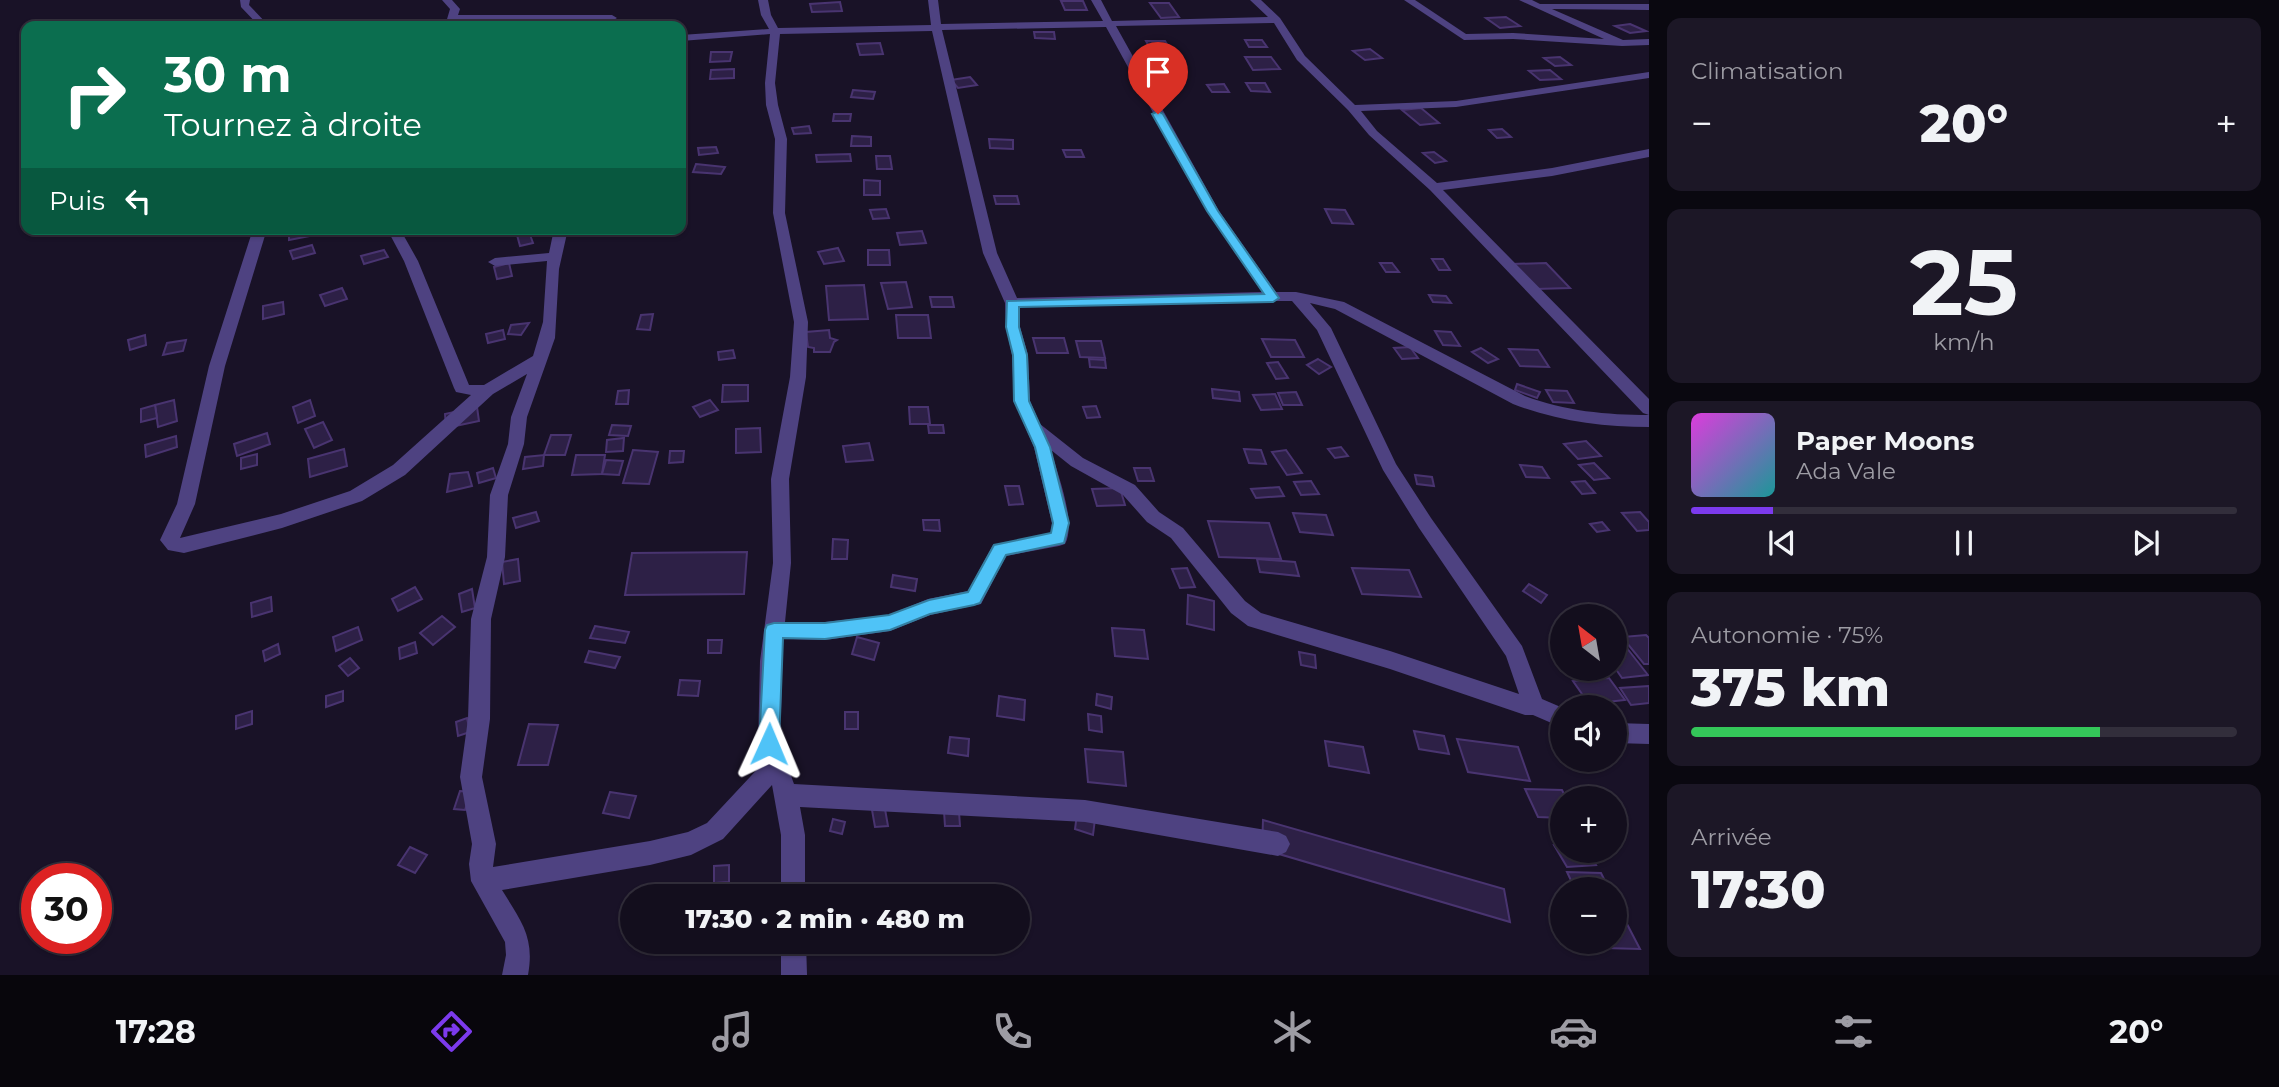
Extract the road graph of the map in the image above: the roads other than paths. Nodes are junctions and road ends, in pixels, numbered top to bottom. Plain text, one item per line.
1 (245, 0) edge
2 (447, 0) edge
3 (763, 0) edge
4 (933, 0) edge
5 (1096, 0) edge
6 (1255, 0) edge
7 (1409, 0) edge
8 (1524, 0) edge
9 (1538, 7) junction
10 (1649, 7) edge
11 (613, 18) edge
12 (1277, 20) junction
13 (259, 21) edge
14 (452, 21) edge
15 (492, 21) edge
16 (1109, 24) junction
17 (936, 27) junction
18 (775, 31) junction
19 (686, 38) edge
20 (1649, 42) edge
21 (1622, 43) junction
22 (1649, 75) edge
23 (1352, 108) junction
24 (1649, 153) edge
25 (1434, 187) junction
26 (258, 235) edge
27 (396, 235) edge
28 (560, 235) edge
29 (555, 256) junction
30 (495, 262) dead end
31 (1296, 296) junction
32 (1273, 298) junction
33 (1012, 303) junction
34 (538, 360) junction
35 (487, 390) junction
36 (1649, 408) edge
37 (1649, 421) edge
38 (1034, 427) junction
39 (774, 630) junction
40 (1534, 705) junction
41 (1550, 712) edge
42 (1627, 733) edge
43 (1649, 734) edge
44 (776, 765) junction
45 (787, 795) junction
46 (1278, 844) dead end
47 (483, 881) junction
48 (793, 884) edge
49 (793, 954) edge
50 (515, 975) edge
51 (793, 975) edge

1 - 13 street
2 - 14 street
3 - 18 street
4 - 17 street
5 - 16 street
6 - 12 street
7 - 21 street
8 - 9 street
9 - 10 street
9 - 21 street
11 - 15 street
12 - 16 street
12 - 23 street
16 - 17 street
16 - 32 street
17 - 18 street
17 - 33 street
18 - 19 street
18 - 39 street
20 - 21 street
22 - 23 street
23 - 25 street
24 - 25 street
25 - 36 street
26 - 35 street
27 - 35 street
28 - 29 street
29 - 30 street
29 - 34 street
31 - 32 street
31 - 37 street
31 - 40 street
32 - 33 street
33 - 38 street
34 - 35 street
34 - 47 street
38 - 39 street
38 - 40 street
39 - 44 street
40 - 41 street
42 - 43 street
44 - 45 street
44 - 47 street
45 - 46 street
45 - 48 street
47 - 50 street
49 - 51 street

